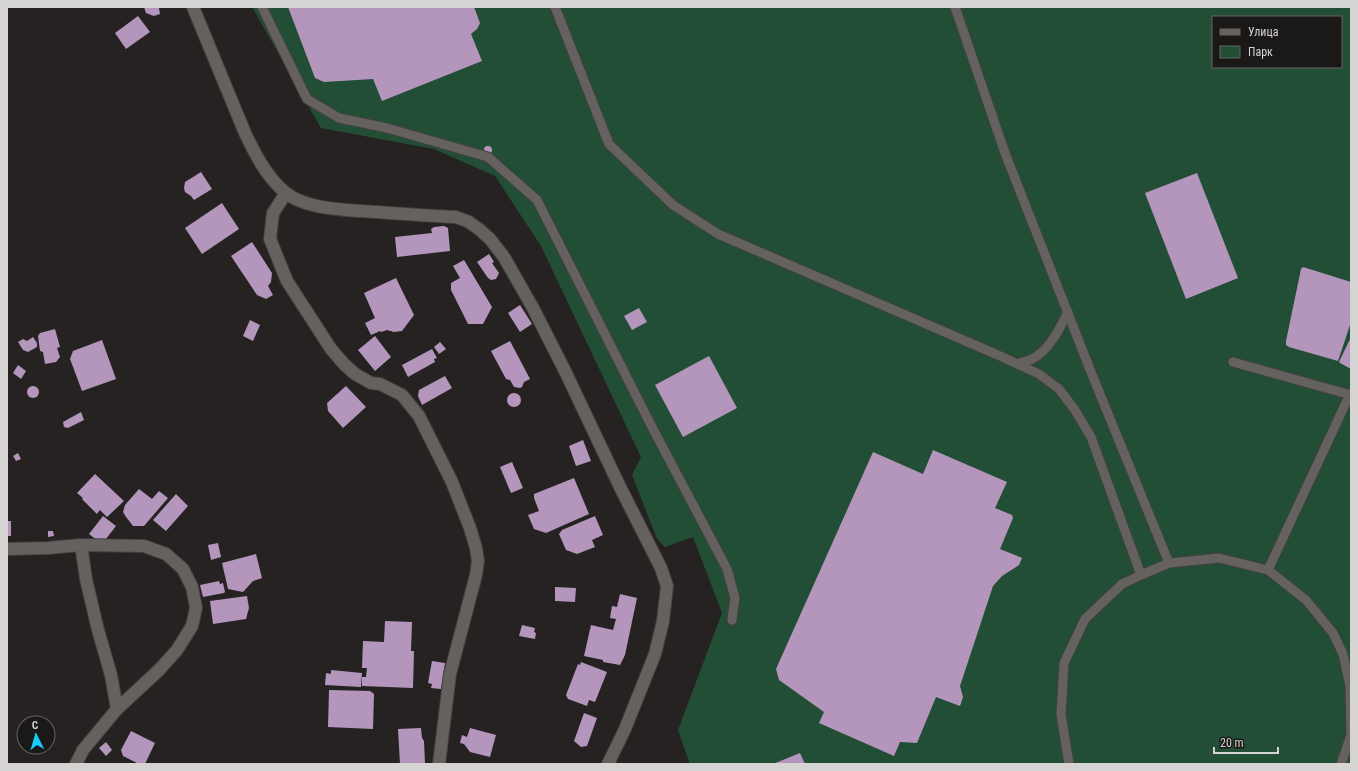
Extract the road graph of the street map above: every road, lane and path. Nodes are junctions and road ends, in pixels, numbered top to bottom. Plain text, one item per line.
1 (193, 7) edge
2 (262, 7) edge
3 (555, 7) edge
4 (955, 7) edge
5 (286, 193) junction
6 (1068, 312) junction
7 (1233, 362) dead end
8 (1017, 364) junction
9 (1350, 394) edge
10 (81, 544) junction
11 (7, 549) edge
12 (1169, 563) junction
13 (1268, 570) junction
14 (1141, 576) junction
15 (732, 620) dead end
16 (1347, 653) edge
17 (117, 709) junction
18 (76, 764) edge
19 (439, 764) edge
20 (608, 764) edge
21 (1067, 764) edge
22 (1341, 764) edge

1 - 5 street
2 - 15 lane
3 - 8 lane
4 - 6 lane
5 - 19 street
5 - 20 street
6 - 8 lane
6 - 12 lane
7 - 9 lane
8 - 14 lane
9 - 13 lane
10 - 11 street
10 - 17 street
10 - 17 street
12 - 13 lane
12 - 14 lane
13 - 16 lane
14 - 21 lane
16 - 22 lane
17 - 18 street

